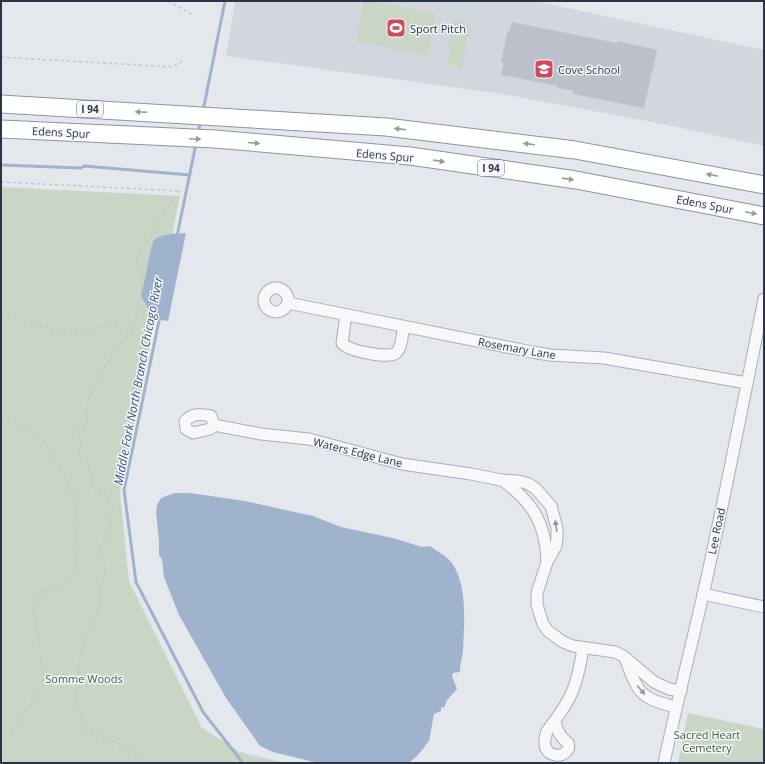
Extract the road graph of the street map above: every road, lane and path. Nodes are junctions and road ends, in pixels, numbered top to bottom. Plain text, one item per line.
1 (168, 1) edge
2 (191, 14) dead end
3 (1, 57) edge
4 (183, 61) dead end
5 (1, 104) edge
6 (1, 129) edge
7 (1, 182) edge
8 (764, 185) edge
9 (764, 216) edge
10 (764, 299) edge
11 (288, 303) dead end
12 (1, 313) edge
13 (346, 315) junction
14 (404, 327) junction
15 (131, 332) junction
16 (747, 383) junction
17 (1, 423) edge
18 (214, 425) dead end
19 (502, 480) junction
20 (547, 562) junction
21 (703, 594) junction
22 (764, 607) edge
23 (583, 648) junction
24 (623, 656) junction
25 (681, 690) junction
26 (676, 707) junction
27 (555, 722) dead end
28 (1, 743) edge
29 (142, 763) edge
30 (664, 763) edge

1 - 2 path
3 - 4 path
8 -> 5 highway, I 94
6 -> 9 highway, Edens Spur / I 94
7 - 15 path
10 - 16 street, Lee Road
11 - 13 street, Rosemary Lane
12 - 15 path
13 - 14 street, Rosemary Lane
13 - 14 street
14 - 16 street, Rosemary Lane
15 - 29 path
16 - 21 street, Lee Road
17 - 28 path
18 - 19 street, Waters Edge Lane
19 - 20 street, Waters Edge Lane
20 -> 19 street, Waters Edge Lane
20 - 23 street, Waters Edge Lane
21 - 22 street
21 - 25 street, Lee Road
23 - 24 street, Waters Edge Lane
23 - 27 street
24 - 25 street, Waters Edge Lane
24 -> 26 street
25 - 26 street, Lee Road
26 - 30 street, Lee Road

